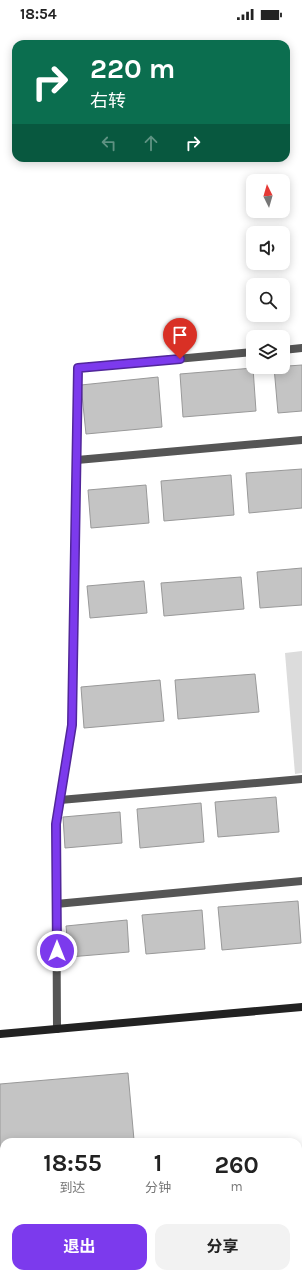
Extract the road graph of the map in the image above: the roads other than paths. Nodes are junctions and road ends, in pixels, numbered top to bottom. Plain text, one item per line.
1 (302, 348) edge
2 (290, 349) edge
3 (246, 353) edge
4 (302, 440) edge
5 (77, 460) junction
6 (302, 779) edge
7 (60, 800) junction
8 (302, 881) edge
9 (56, 904) junction
10 (302, 1007) edge
11 (58, 1029) junction
12 (0, 1034) edge

1 - 2 street
3 - 5 street
4 - 5 street
5 - 7 street
6 - 7 street
7 - 9 street
8 - 9 street
9 - 11 street
10 - 11 main road
11 - 12 main road

